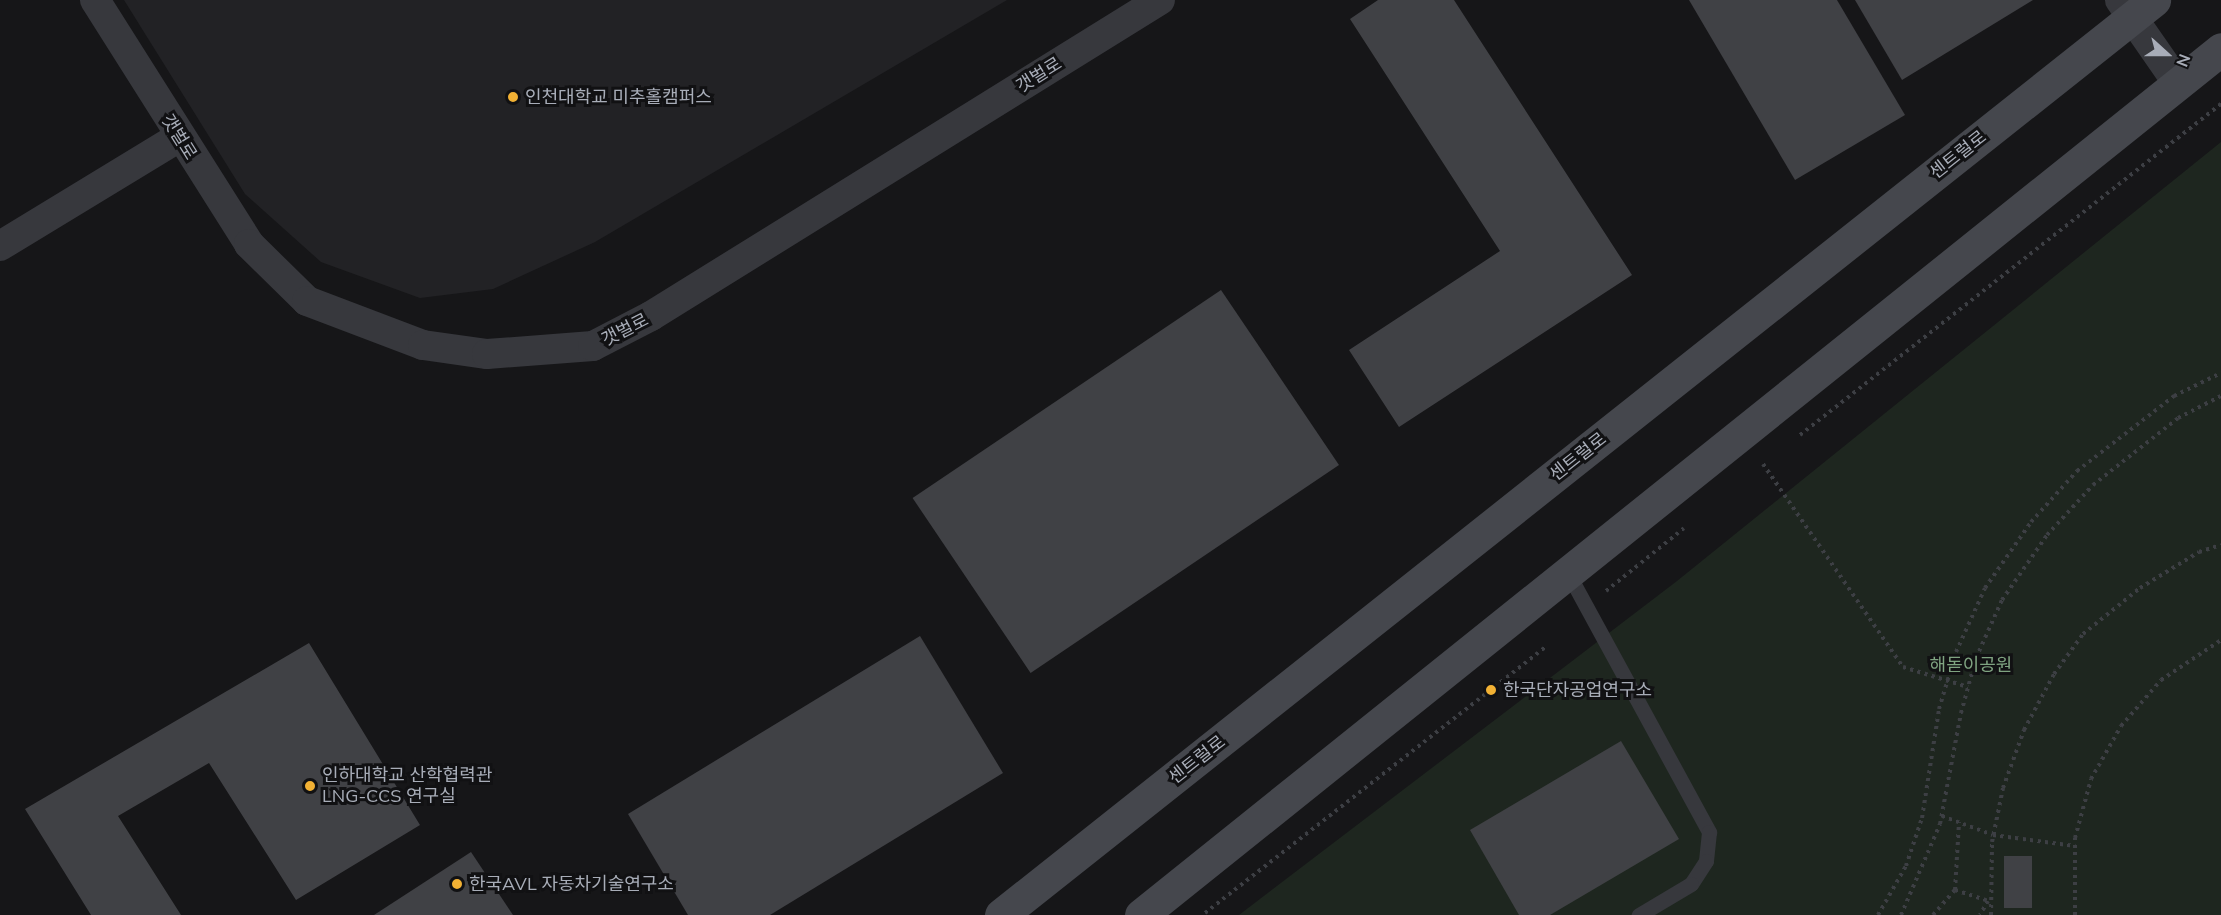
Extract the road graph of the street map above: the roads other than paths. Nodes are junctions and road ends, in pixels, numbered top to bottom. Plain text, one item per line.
1 (95, 0) edge
2 (1160, 0) edge
3 (2136, 6) edge
4 (2221, 49) edge
5 (2177, 82) junction
6 (179, 136) junction
7 (0, 246) edge
8 (1569, 576) junction
9 (1001, 915) edge
10 (1142, 915) edge
11 (1639, 915) edge

1 - 6 street, 갯벌로
2 - 6 street, 갯벌로
3 - 5 street
3 - 9 main road, 센트럴로
4 - 5 main road
5 - 8 main road
6 - 7 street
8 - 10 main road
8 - 11 lane

